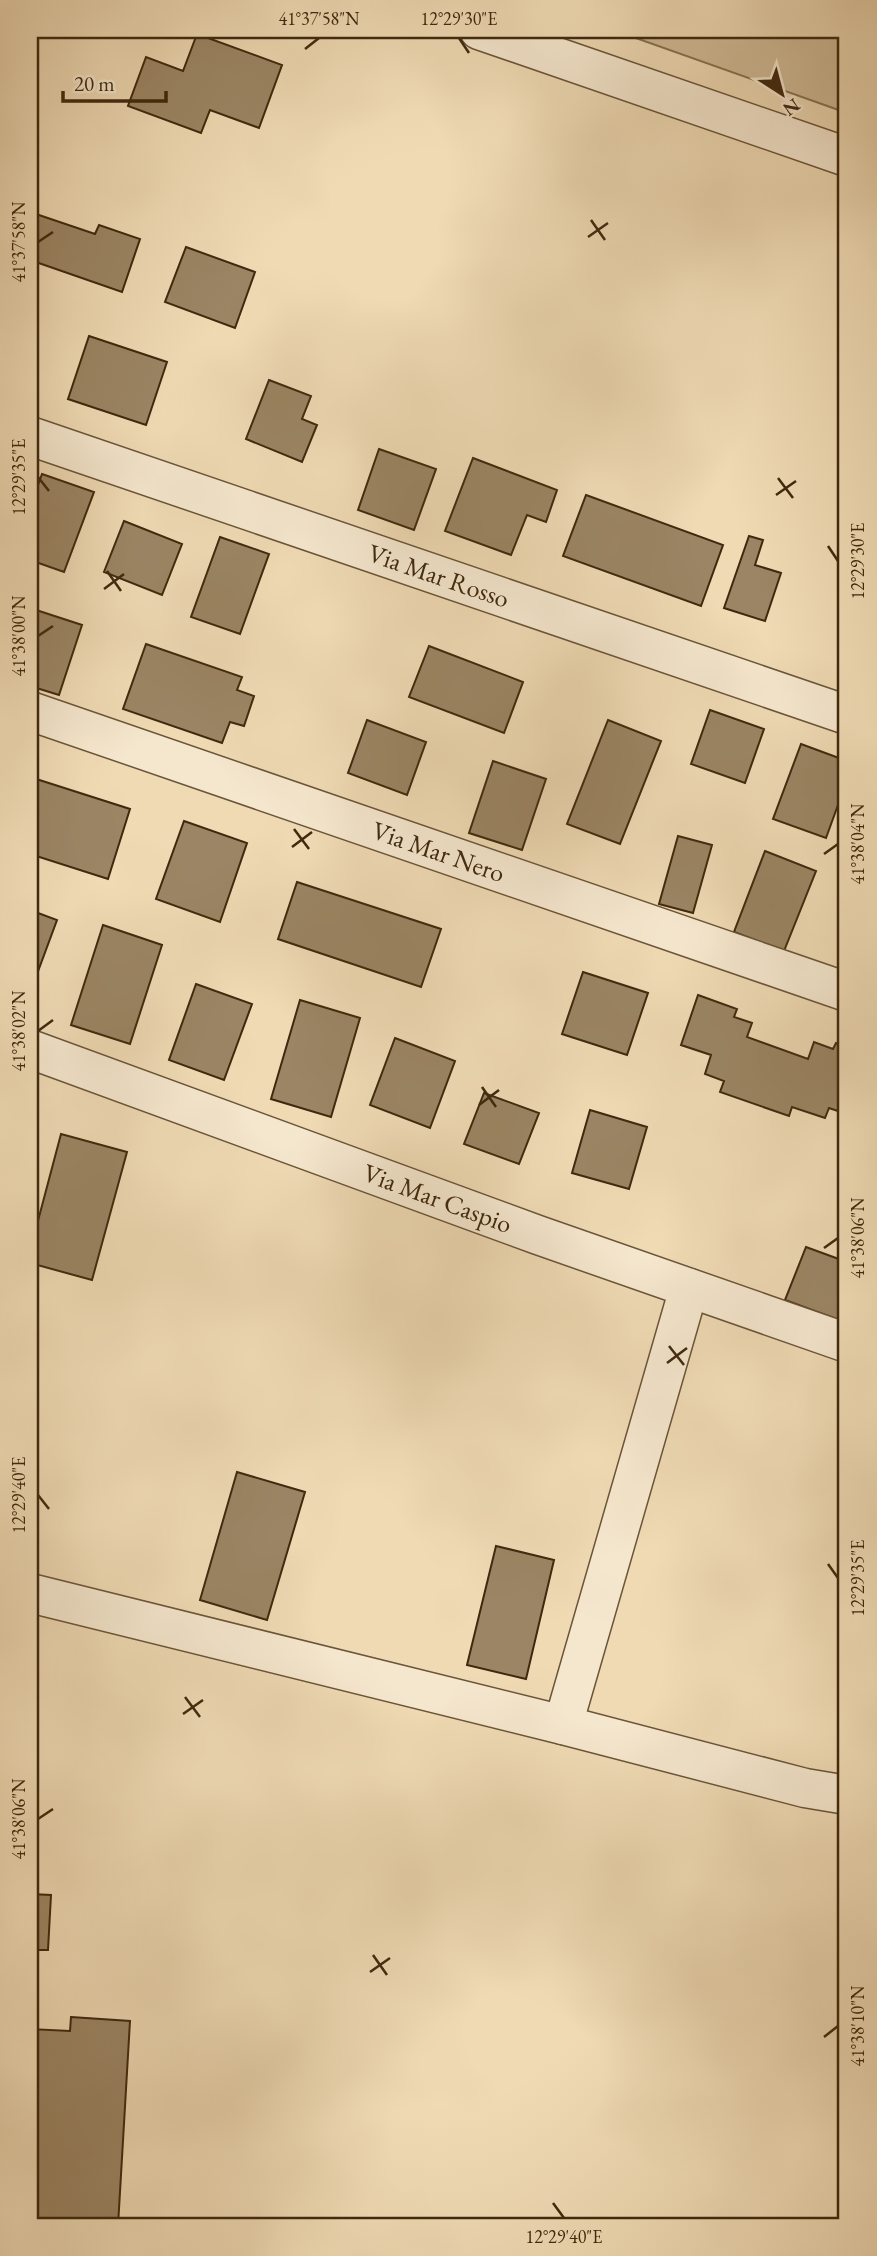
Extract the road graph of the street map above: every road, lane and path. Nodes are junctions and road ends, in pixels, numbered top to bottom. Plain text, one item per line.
1 (479, 30) edge
2 (847, 157) edge
3 (30, 436) edge
4 (30, 710) edge
5 (847, 715) edge
6 (847, 992) edge
7 (30, 1049) edge
8 (689, 1288) junction
9 (847, 1343) edge
10 (30, 1593) edge
11 (563, 1725) junction
12 (847, 1795) edge

1 - 2 street
3 - 5 street, Via Mar Rosso
4 - 6 street, Via Mar Nero
7 - 8 street, Via Mar Caspio
8 - 9 street, Via Mar Caspio
8 - 11 street
10 - 11 street
11 - 12 street

